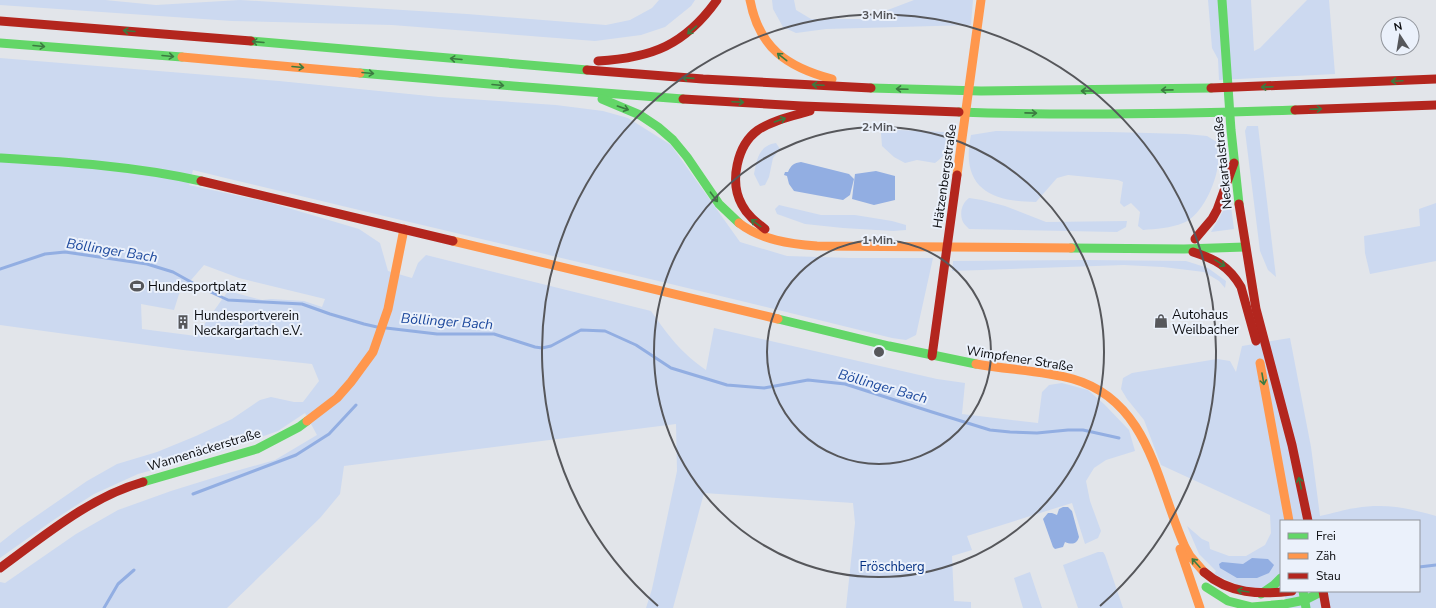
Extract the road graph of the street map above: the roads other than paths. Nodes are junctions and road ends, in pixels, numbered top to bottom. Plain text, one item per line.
1 (717, 0) edge
2 (750, 0) edge
3 (981, 0) edge
4 (1222, 0) edge
5 (0, 21) edge
6 (0, 43) edge
7 (537, 66) junction
8 (1436, 79) edge
9 (856, 87) junction
10 (588, 93) junction
11 (1436, 105) edge
12 (828, 107) junction
13 (0, 158) edge
14 (1234, 163) junction
15 (404, 229) junction
16 (1208, 238) dead end
17 (1195, 239) junction
18 (932, 243) junction
19 (963, 244) junction
20 (1245, 247) junction
21 (1184, 249) junction
22 (1258, 322) junction
23 (1256, 340) junction
24 (932, 356) junction
25 (1147, 446) junction
26 (1289, 520) edge
27 (1308, 520) edge
28 (1186, 567) junction
29 (0, 568) edge
30 (1280, 579) edge
31 (1226, 588) junction
32 (1285, 592) edge
33 (1321, 592) edge
34 (1323, 592) edge
35 (1261, 594) junction
36 (1305, 600) edge
37 (1226, 604) edge
38 (1200, 608) edge
39 (1326, 608) edge

1 -> 7 main road
9 -> 2 main road
3 - 24 main road, Hätzenbergstraße
4 - 14 main road, Neckartalstraße
7 -> 5 main road
6 -> 10 main road
9 -> 7 main road
8 -> 9 main road
10 -> 12 main road
10 -> 18 main road
12 -> 11 main road
18 -> 12 main road
13 - 15 main road, Wimpfener Straße
14 - 17 main road
14 - 20 main road, Neckartalstraße
15 - 24 main road, Wimpfener Straße
15 - 29 main road, Wannenäckerstraße
16 - 17 main road
17 - 19 main road
18 - 19 main road
19 - 21 main road
20 - 21 main road
20 - 22 main road, Neckartalstraße
21 -> 23 main road
22 - 23 main road, Neckartalstraße
27 -> 22 main road, Neckartalstraße
23 -> 26 main road, Neckartalstraße
24 - 25 main road, Wimpfener Straße
25 - 28 main road, Wimpfener Straße
31 -> 25 main road, Wimpfener Straße
28 - 37 main road, Wimpfener Straße
28 - 38 main road, Wimpfener Straße
30 - 35 main road
35 -> 31 main road
31 - 37 main road
32 - 35 main road
33 - 36 main road, Wimpfener Straße
34 - 39 main road
36 - 37 main road, Wimpfener Straße

